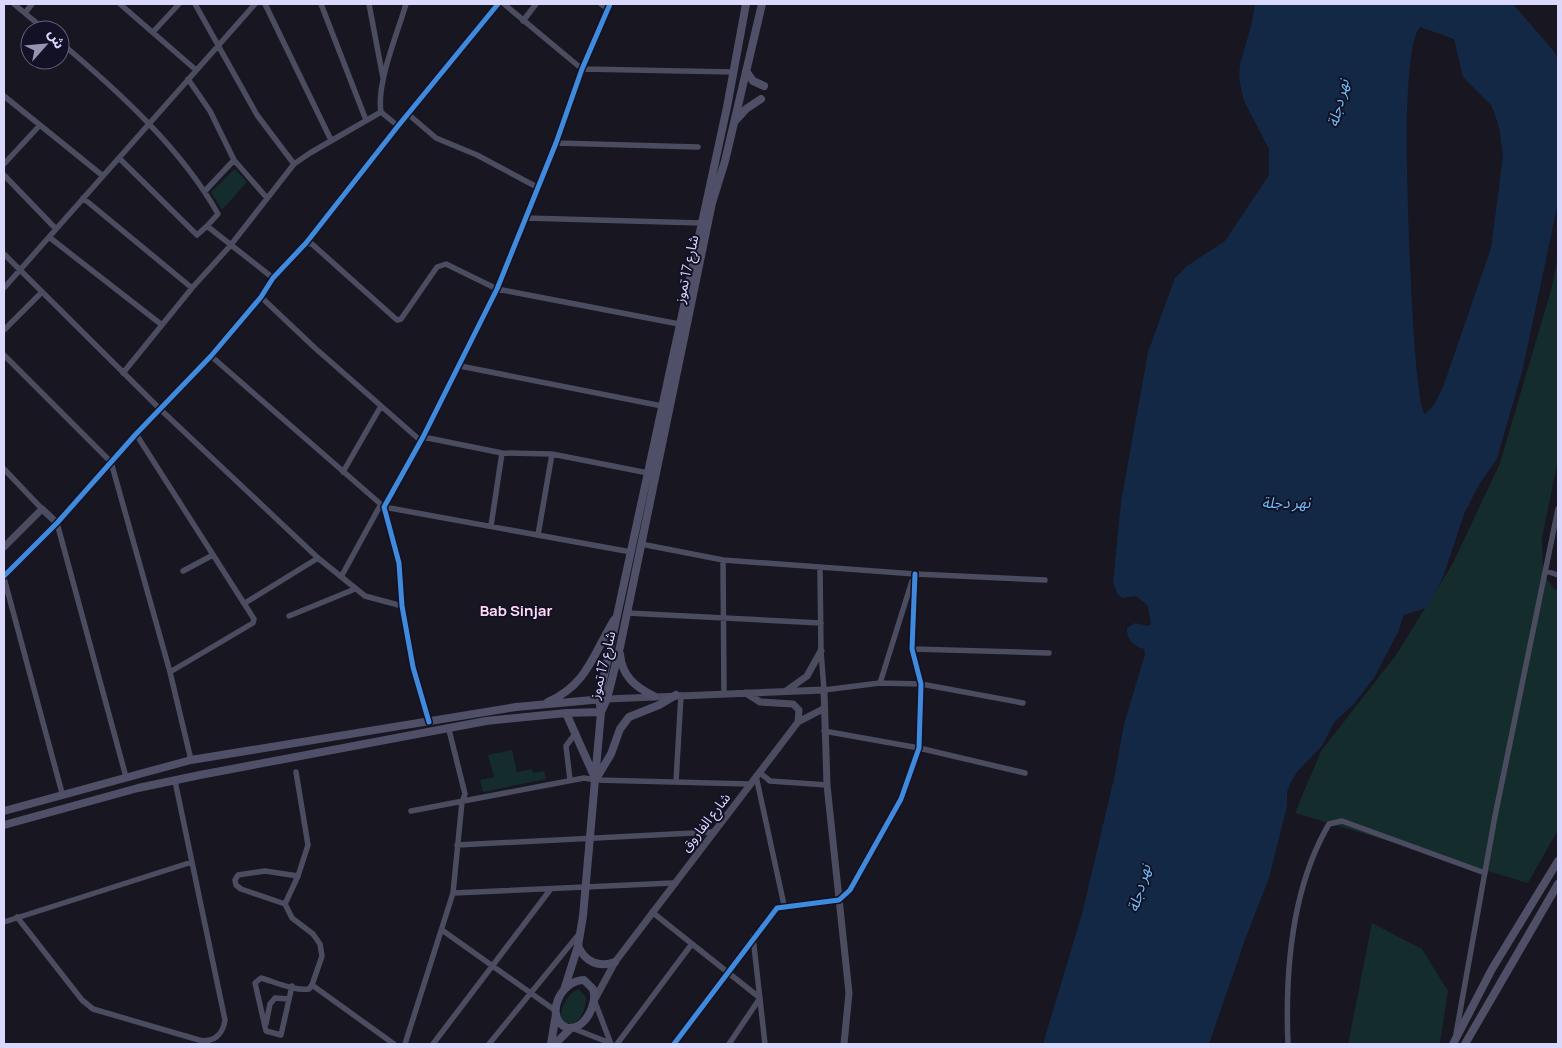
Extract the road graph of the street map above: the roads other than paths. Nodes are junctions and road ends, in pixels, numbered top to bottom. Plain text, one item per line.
1 (14, 4) edge
2 (32, 4) edge
3 (120, 4) edge
4 (179, 4) edge
5 (196, 4) edge
6 (255, 4) edge
7 (265, 4) edge
8 (320, 4) edge
9 (368, 4) edge
10 (406, 4) edge
11 (498, 4) edge
12 (504, 4) edge
13 (536, 4) edge
14 (602, 4) edge
15 (746, 4) edge
16 (762, 4) edge
17 (609, 6) edge
18 (25, 13) junction
19 (33, 20) edge
20 (522, 21) junction
21 (153, 32) junction
22 (218, 46) junction
23 (70, 50) edge
24 (582, 69) junction
25 (196, 70) junction
26 (746, 71) junction
27 (734, 72) junction
28 (188, 79) junction
29 (384, 80) junction
30 (764, 86) dead end
31 (4, 96) edge
32 (761, 99) dead end
33 (381, 112) junction
34 (408, 114) junction
35 (366, 120) junction
36 (734, 123) junction
37 (147, 124) junction
38 (40, 125) junction
39 (398, 126) junction
40 (331, 140) junction
41 (556, 143) junction
42 (698, 147) dead end
43 (118, 158) junction
44 (234, 160) junction
45 (4, 164) edge
46 (294, 164) junction
47 (4, 175) edge
48 (103, 176) junction
49 (537, 187) junction
50 (205, 191) junction
51 (83, 198) junction
52 (267, 198) junction
53 (525, 218) junction
54 (702, 223) junction
55 (208, 226) junction
56 (56, 229) junction
57 (48, 237) junction
58 (306, 243) junction
59 (230, 246) junction
60 (4, 254) edge
61 (20, 270) junction
62 (273, 278) junction
63 (4, 288) edge
64 (192, 288) junction
65 (497, 289) junction
66 (42, 292) junction
67 (261, 297) junction
68 (679, 324) junction
69 (162, 325) junction
70 (4, 330) edge
71 (4, 355) edge
72 (211, 356) junction
73 (460, 366) junction
74 (123, 373) junction
75 (381, 406) junction
76 (662, 406) junction
77 (160, 409) junction
78 (136, 434) junction
79 (422, 439) junction
80 (502, 453) junction
81 (552, 454) junction
82 (111, 462) junction
83 (4, 469) edge
84 (344, 472) junction
85 (648, 473) junction
86 (382, 506) junction
87 (42, 509) junction
88 (1558, 510) edge
89 (57, 523) junction
90 (491, 526) junction
91 (538, 536) junction
92 (641, 544) junction
93 (4, 547) edge
94 (631, 552) junction
95 (213, 555) junction
96 (318, 558) junction
97 (723, 560) junction
98 (820, 568) junction
99 (183, 571) dead end
100 (1546, 572) junction
101 (915, 574) junction
102 (1558, 575) edge
103 (4, 577) edge
104 (341, 577) junction
105 (1045, 580) dead end
106 (355, 589) junction
107 (245, 603) junction
108 (402, 606) junction
109 (627, 613) junction
110 (618, 614) junction
111 (289, 616) dead end
112 (723, 617) junction
113 (821, 623) junction
114 (620, 647) junction
115 (912, 648) junction
116 (821, 651) junction
117 (1049, 653) dead end
118 (170, 672) junction
119 (880, 683) junction
120 (921, 684) junction
121 (824, 690) junction
122 (784, 692) junction
123 (746, 693) junction
124 (724, 694) junction
125 (678, 695) junction
126 (654, 696) junction
127 (603, 699) junction
128 (1023, 703) dead end
129 (540, 706) junction
130 (823, 709) junction
131 (601, 712) junction
132 (566, 713) junction
133 (429, 722) junction
134 (798, 722) junction
135 (449, 730) junction
136 (824, 731) junction
137 (576, 734) junction
138 (267, 746) junction
139 (919, 748) junction
140 (191, 760) junction
141 (269, 762) junction
142 (296, 772) dead end
143 (1025, 773) dead end
144 (757, 774) junction
145 (126, 777) junction
146 (570, 780) junction
147 (596, 780) junction
148 (175, 781) junction
149 (676, 782) junction
150 (750, 784) junction
151 (826, 785) junction
152 (62, 793) junction
153 (462, 802) junction
154 (4, 811) edge
155 (411, 811) dead end
156 (4, 825) edge
157 (713, 832) junction
158 (591, 838) junction
159 (458, 845) junction
160 (1558, 861) edge
161 (192, 862) junction
162 (1485, 873) junction
163 (298, 876) junction
164 (673, 884) junction
165 (1558, 884) edge
166 (587, 886) junction
167 (550, 890) junction
168 (453, 893) junction
169 (839, 900) junction
170 (285, 904) junction
171 (784, 905) junction
172 (652, 912) junction
173 (17, 917) junction
174 (4, 922) edge
175 (1518, 926) junction
176 (442, 930) junction
177 (581, 931) junction
178 (1528, 934) junction
179 (753, 937) junction
180 (691, 945) junction
181 (578, 946) junction
182 (615, 962) junction
183 (493, 966) junction
184 (728, 971) junction
185 (312, 985) junction
186 (292, 986) junction
187 (564, 990) junction
188 (530, 993) junction
189 (760, 998) junction
190 (289, 999) junction
191 (595, 1000) junction
192 (556, 1012) junction
193 (265, 1026) junction
194 (572, 1028) junction
195 (1456, 1034) junction
196 (203, 1042) edge
197 (394, 1044) edge
198 (405, 1044) edge
199 (433, 1044) edge
200 (489, 1044) edge
201 (550, 1044) edge
202 (555, 1044) edge
203 (611, 1044) edge
204 (617, 1044) edge
205 (674, 1044) edge
206 (729, 1044) edge
207 (765, 1044) edge
208 (844, 1044) edge
209 (1288, 1044) edge
210 (1452, 1044) edge
211 (1465, 1044) edge

1 - 18 street
2 - 18 street
3 - 21 street
4 - 21 street
5 - 22 street
6 - 22 street
7 - 40 street
8 - 35 street
9 - 29 street
10 - 29 street
11 - 34 street
12 - 20 street
13 - 20 street
14 - 17 street
15 - 27 main road, شارع 17 تموز
16 - 26 main road, شارع 17 تموز
17 - 24 street
18 - 19 street
20 - 24 street
21 - 25 street
22 - 25 street
22 - 46 street
23 - 37 street
24 - 27 street
24 - 41 street
25 - 28 street
26 - 30 main road
26 - 36 main road, شارع 17 تموز
27 - 54 main road, شارع 17 تموز
28 - 37 street
28 - 44 street
29 - 33 street
31 - 38 street
32 - 36 main road
33 - 35 street
33 - 39 street
34 - 39 street
34 - 49 street
35 - 40 street
36 - 92 main road, شارع 17 تموز
37 - 43 street
37 - 50 street
38 - 45 street
38 - 48 street
39 - 58 street
40 - 46 street
41 - 42 street
41 - 49 street
43 - 48 street
43 - 55 street
44 - 50 street
44 - 52 street
46 - 52 street
47 - 56 street
48 - 51 street
49 - 53 street
50 - 55 street
51 - 56 street
51 - 64 street
52 - 59 street
53 - 54 street
53 - 65 street
54 - 68 main road, شارع 17 تموز
55 - 59 street
56 - 57 street
57 - 61 street
57 - 69 street
58 - 62 street
58 - 65 street
59 - 62 street
59 - 64 street
60 - 61 street
61 - 63 street
61 - 66 street
62 - 67 street
64 - 69 street
65 - 68 street
65 - 73 street
66 - 70 street
66 - 74 street
67 - 72 street
67 - 75 street
68 - 76 main road, شارع 17 تموز
69 - 74 street
71 - 82 street
72 - 77 street
72 - 84 street
73 - 76 street
73 - 79 street
74 - 77 street
75 - 79 street
75 - 84 street
76 - 85 main road, شارع 17 تموز
77 - 78 street
77 - 96 street
78 - 82 street
78 - 95 street
79 - 80 street
79 - 86 street
80 - 81 street
80 - 90 street
81 - 85 street
81 - 91 street
82 - 89 street
82 - 118 street
83 - 87 street
84 - 86 street
85 - 94 main road, شارع 17 تموز
86 - 90 street
86 - 104 street
86 - 108 street
87 - 89 street
87 - 93 street
88 - 100 street
89 - 103 street
89 - 145 street
90 - 91 street
91 - 94 street
92 - 97 street
92 - 109 main road, شارع 17 تموز
94 - 110 main road, شارع 17 تموز
95 - 99 street
95 - 107 street
96 - 104 street
96 - 107 street
97 - 98 street
97 - 112 street
98 - 101 street
98 - 113 street
100 - 102 street
100 - 162 street
101 - 105 street
101 - 115 street
101 - 119 street
103 - 152 street
104 - 106 street
106 - 108 street
106 - 111 street
107 - 118 street
108 - 133 street
109 - 112 street
109 - 114 main road, شارع 17 تموز
110 - 127 main road, شارع 17 تموز
110 - 129 main road
112 - 113 street
112 - 124 street
113 - 116 street
114 - 126 main road
114 - 127 main road, شارع 17 تموز
115 - 117 street
115 - 120 street
116 - 121 street
116 - 122 street
118 - 140 street
119 - 120 street
119 - 121 street
120 - 128 street
120 - 139 street
121 - 122 street
121 - 130 street
122 - 123 street
123 - 124 street
123 - 134 street
124 - 125 street
125 - 126 street
125 - 147 main road
125 - 149 street
126 - 127 street
127 - 129 main road
127 - 131 main road, شارع 17 تموز
129 - 133 main road
130 - 134 street
130 - 136 street
131 - 132 main road
131 - 147 main road, شارع 17 تموز
132 - 135 main road
132 - 137 main road
133 - 138 main road
134 - 144 street, شارع الفاروق
135 - 141 main road
135 - 153 street
136 - 139 street
136 - 151 street
137 - 146 street
137 - 147 main road
138 - 140 main road
138 - 141 main road
139 - 143 street
139 - 169 street
140 - 145 main road
141 - 148 main road
142 - 163 street
144 - 150 street, شارع الفاروق
144 - 151 street
144 - 171 street
145 - 152 main road
146 - 147 street
146 - 153 street
147 - 149 street
147 - 158 main road, شارع 17 تموز
148 - 156 main road
148 - 161 street
149 - 150 street
150 - 157 street, شارع الفاروق
151 - 169 street
152 - 154 main road
153 - 155 street
153 - 159 street
157 - 158 street
157 - 164 street, شارع الفاروق
158 - 159 street
158 - 166 main road, شارع 17 تموز
159 - 168 street
160 - 175 main road
161 - 173 street
161 - 196 street
162 - 195 street
162 - 209 street
163 - 170 street
163 - 170 street
164 - 166 street
164 - 172 street, شارع الفاروق
165 - 178 main road
166 - 167 street
166 - 177 main road, شارع 17 تموز
167 - 168 street
167 - 183 street
168 - 176 street
169 - 171 street
169 - 208 street
170 - 185 street
171 - 179 street
172 - 180 street
172 - 182 street, شارع الفاروق
173 - 174 street
173 - 196 street
175 - 178 main road
175 - 195 main road
176 - 183 street
176 - 198 street
177 - 181 main road, شارع 17 تموز
177 - 188 street
178 - 211 main road
179 - 184 street
179 - 189 street
180 - 184 street
180 - 204 street
181 - 182 main road
181 - 187 main road, شارع 17 تموز
182 - 191 street, شارع الفاروق
183 - 188 street
183 - 199 street
184 - 189 street
184 - 205 street
185 - 186 street
185 - 197 street
186 - 190 street
186 - 193 street
187 - 191 main road
187 - 192 main road
188 - 192 street
188 - 200 street
189 - 206 street
189 - 207 street
190 - 193 street
190 - 193 street
191 - 194 main road, شارع الفاروق
191 - 203 street
192 - 194 main road
192 - 201 main road
194 - 202 main road, شارع الفاروق
194 - 203 street
195 - 210 main road

